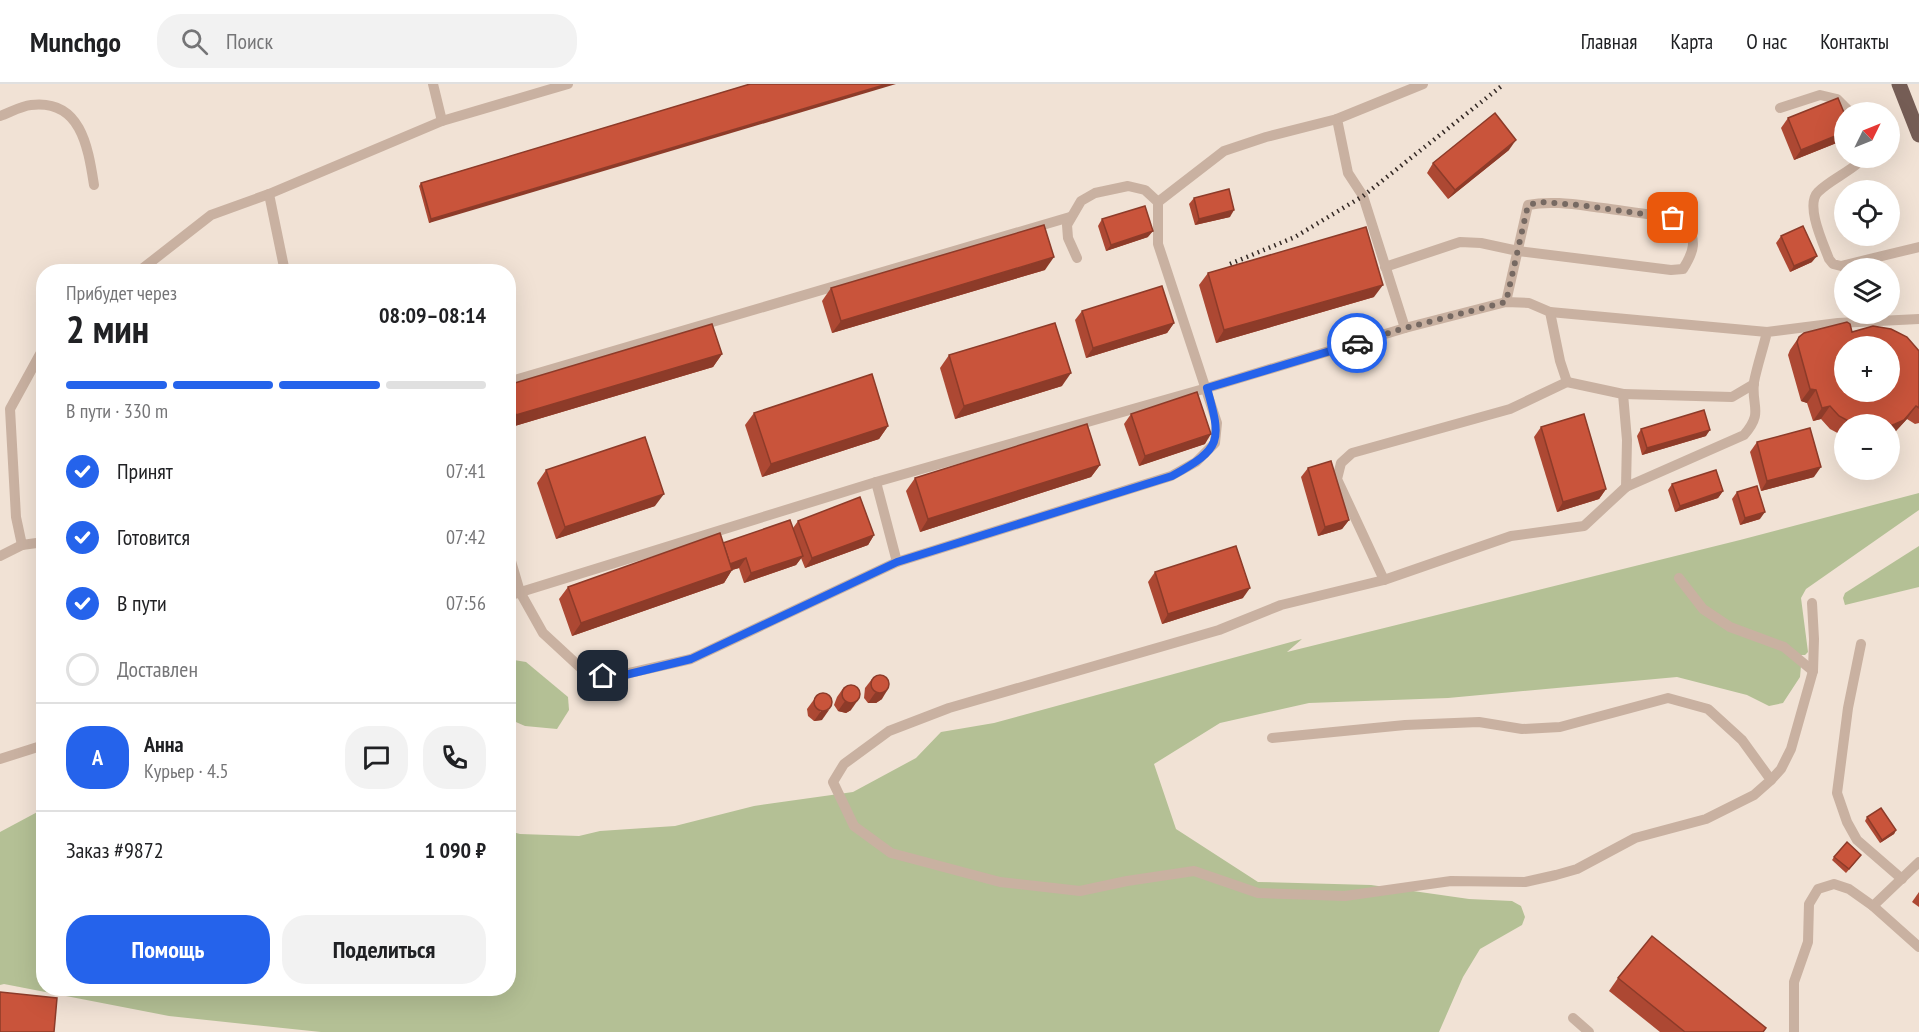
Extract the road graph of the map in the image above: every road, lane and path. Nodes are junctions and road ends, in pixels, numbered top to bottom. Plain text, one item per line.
1 (433, 84) edge
2 (568, 84) edge
3 (1422, 84) edge
4 (1899, 84) edge
5 (1840, 102) edge
6 (1780, 108) dead end
7 (0, 116) edge
8 (1337, 119) junction
9 (442, 122) junction
10 (1919, 135) edge
11 (1851, 168) edge
12 (93, 185) dead end
13 (269, 194) junction
14 (1158, 202) junction
15 (1070, 217) junction
16 (1919, 247) edge
17 (1518, 251) junction
18 (1077, 258) dead end
19 (148, 264) edge
20 (283, 264) edge
21 (1385, 267) junction
22 (1506, 302) junction
23 (1550, 312) junction
24 (1919, 319) edge
25 (1405, 328) junction
26 (1767, 332) junction
27 (36, 362) edge
28 (516, 380) edge
29 (1567, 382) junction
30 (1754, 384) junction
31 (1207, 388) junction
32 (1623, 394) junction
33 (876, 482) junction
34 (1626, 487) junction
35 (36, 543) edge
36 (22, 544) junction
37 (0, 556) edge
38 (897, 562) junction
39 (516, 578) edge
40 (1679, 578) dead end
41 (1384, 580) junction
42 (520, 592) junction
43 (516, 593) edge
44 (1812, 603) dead end
45 (1861, 644) dead end
46 (1813, 671) junction
47 (1272, 738) dead end
48 (36, 748) edge
49 (0, 759) edge
50 (1772, 780) junction
51 (1919, 862) edge
52 (1902, 879) junction
53 (1873, 906) junction
54 (1919, 947) edge
55 (1573, 1018) dead end
56 (1589, 1032) edge
57 (1794, 1032) edge

1 - 9 lane
2 - 9 lane
3 - 8 lane
4 - 10 main road
5 - 6 lane
7 - 12 lane
8 - 14 lane
8 - 21 lane
9 - 13 lane
11 - 16 lane
13 - 19 lane
13 - 20 lane
14 - 15 lane
14 - 31 lane
15 - 18 lane
15 - 28 lane
17 - 17 lane
17 - 21 lane
17 - 22 lane
21 - 25 lane
22 - 23 lane
22 - 25 lane
23 - 26 lane
23 - 29 lane
24 - 26 lane
25 - 31 lane
26 - 30 lane
27 - 36 lane
29 - 32 lane
29 - 41 lane
30 - 32 lane
30 - 34 lane
31 - 33 lane
31 - 38 lane
32 - 34 lane
33 - 38 lane
33 - 42 lane
34 - 41 lane
35 - 36 lane
36 - 37 lane
38 - 42 lane
39 - 42 lane
40 - 46 lane
41 - 50 lane
42 - 43 lane
44 - 46 lane
45 - 52 lane
46 - 50 lane
47 - 50 lane
48 - 49 lane
51 - 52 lane
52 - 53 lane
53 - 54 lane
53 - 57 lane
55 - 56 lane

